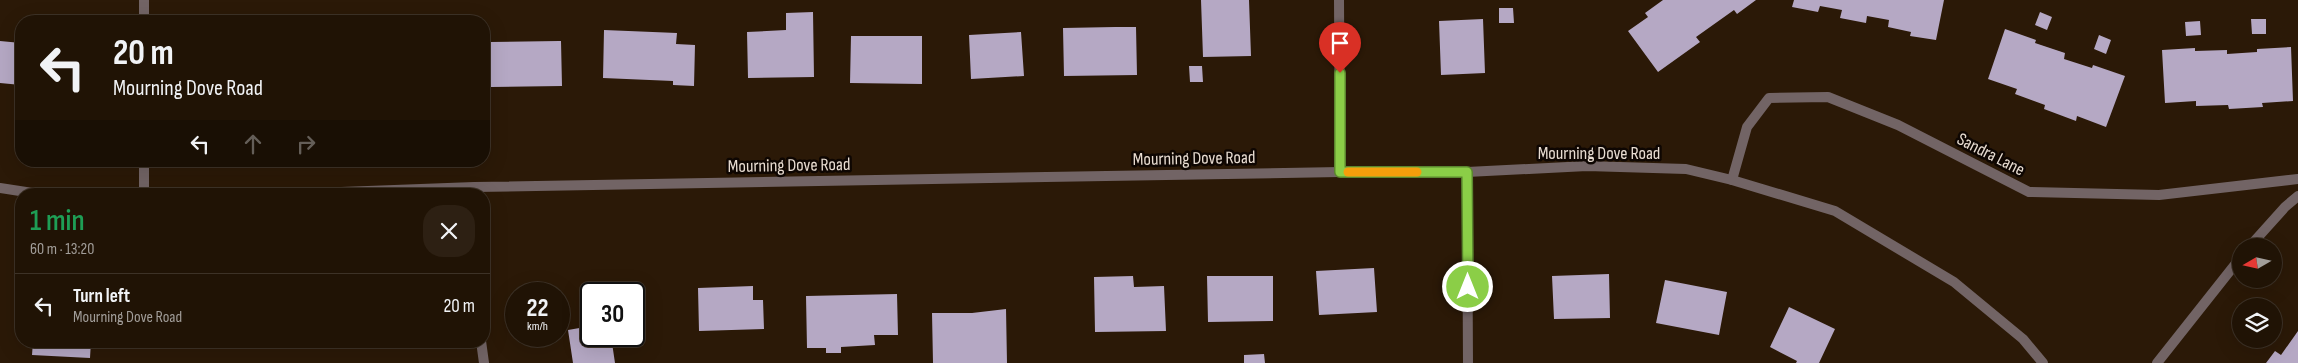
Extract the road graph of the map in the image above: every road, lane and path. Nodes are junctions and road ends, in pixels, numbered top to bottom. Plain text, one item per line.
1 (144, 0) edge
2 (1339, 0) edge
3 (144, 15) edge
4 (144, 167) edge
5 (1340, 172) junction
6 (1467, 172) junction
7 (2298, 179) edge
8 (1732, 180) junction
9 (0, 188) edge
10 (144, 188) edge
11 (15, 190) edge
12 (490, 190) edge
13 (2298, 196) edge
14 (2257, 238) edge
15 (2232, 268) edge
16 (482, 348) edge
17 (484, 363) edge
18 (1468, 363) edge
19 (2043, 363) edge
20 (2157, 363) edge

1 - 3 street
2 - 5 street
4 - 10 street
5 - 6 street, Mourning Dove Road
5 - 12 street, Mourning Dove Road
6 - 8 street, Mourning Dove Road
6 - 18 street
7 - 8 street, Sandra Lane
8 - 19 street, Mourning Dove Road
9 - 11 street
13 - 14 street
15 - 20 street
16 - 17 street

